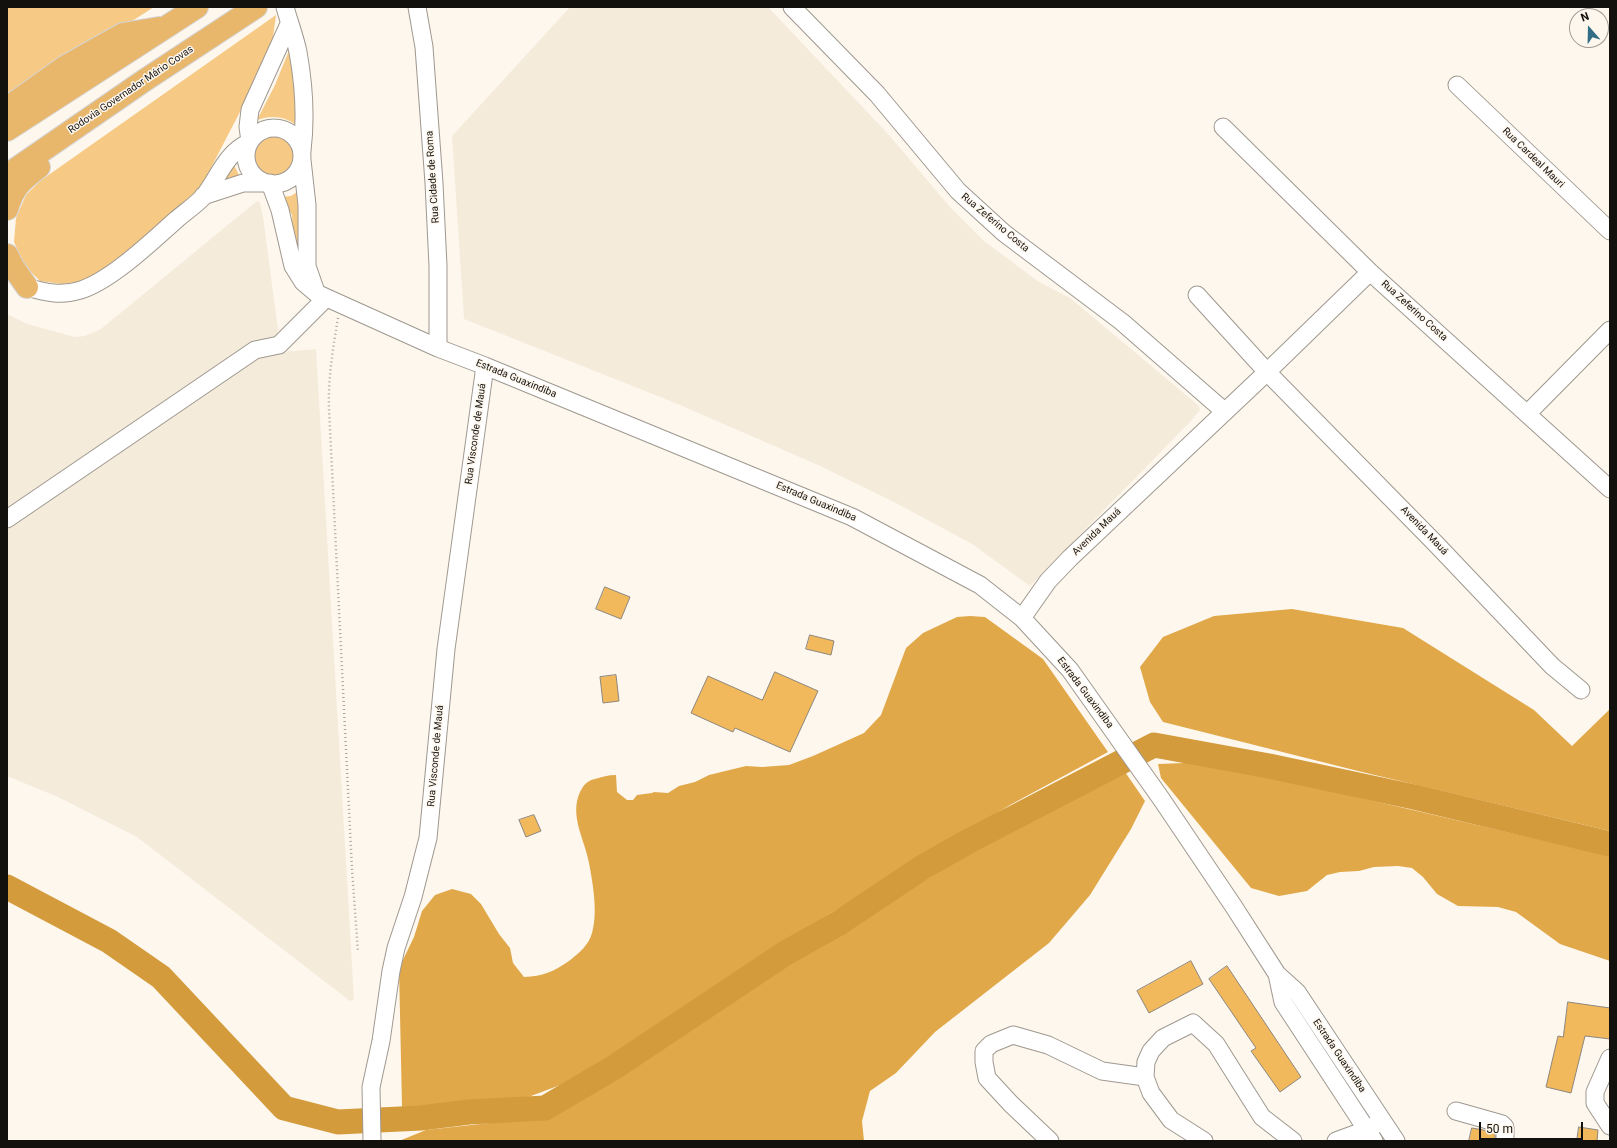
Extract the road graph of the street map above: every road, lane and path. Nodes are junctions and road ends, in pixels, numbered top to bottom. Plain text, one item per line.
1 (197, 7) edge
2 (256, 7) edge
3 (285, 7) edge
4 (792, 7) edge
5 (418, 8) edge
6 (289, 24) junction
7 (168, 26) junction
8 (145, 80) junction
9 (1457, 85) dead end
10 (7, 108) edge
11 (1223, 127) dead end
12 (7, 130) edge
13 (249, 142) junction
14 (302, 156) junction
15 (7, 175) edge
16 (268, 183) junction
17 (203, 196) junction
18 (7, 209) edge
19 (1610, 231) edge
20 (7, 255) edge
21 (1370, 272) junction
22 (7, 280) edge
23 (28, 288) junction
24 (1197, 295) dead end
25 (327, 299) junction
26 (1610, 330) edge
27 (438, 348) junction
28 (485, 366) junction
29 (1267, 372) junction
30 (1224, 411) junction
31 (1528, 413) junction
32 (1610, 489) edge
33 (7, 519) edge
34 (1022, 618) junction
35 (1581, 690) dead end
36 (358, 952) dead end
37 (1277, 974) junction
38 (1610, 1058) edge
39 (1145, 1077) junction
40 (1456, 1111) dead end
41 (1382, 1121) junction
42 (1610, 1126) edge
43 (1370, 1136) edge
44 (372, 1141) edge
45 (1050, 1141) edge
46 (1204, 1141) edge
47 (1293, 1141) edge
48 (1336, 1141) edge
49 (1396, 1141) edge
50 (1505, 1141) edge

1 - 7 highway
2 - 8 highway, Rodovia Governador Mário Covas
3 - 6 street
4 - 30 street, Rua Zeferino Costa
5 - 27 street, Rua Cidade de Roma
6 - 13 street
6 - 14 street
7 - 10 highway
7 - 12 highway
8 - 15 highway, Rodovia Governador Mário Covas
8 - 18 highway
9 - 19 street, Rua Cardeal Mauri
11 - 21 street, Rua Zeferino Costa
13 - 14 street
13 - 16 street
13 - 17 street
14 - 16 street
14 - 25 street
16 - 17 street
16 - 25 street, Estrada Guaxindiba
17 - 23 street
20 - 23 highway
21 - 29 street, Avenida Mauá
21 - 31 street, Rua Zeferino Costa
22 - 23 highway
24 - 29 street, Avenida Mauá
25 - 27 street, Estrada Guaxindiba
25 - 33 street
25 - 36 path
26 - 31 street
27 - 28 street, Estrada Guaxindiba
28 - 34 street, Estrada Guaxindiba
28 - 44 street, Rua Visconde de Mauá
29 - 30 street, Avenida Mauá
29 - 35 street, Avenida Mauá
30 - 34 street, Avenida Mauá
31 - 32 street, Rua Zeferino Costa
34 - 37 street, Estrada Guaxindiba
37 - 41 street, Estrada Guaxindiba
37 - 43 street, Estrada Guaxindiba
38 - 42 street
39 - 45 street
39 - 46 street
39 - 47 street
40 - 50 street
41 - 43 street
41 - 49 street, Estrada Guaxindiba
43 - 48 street

